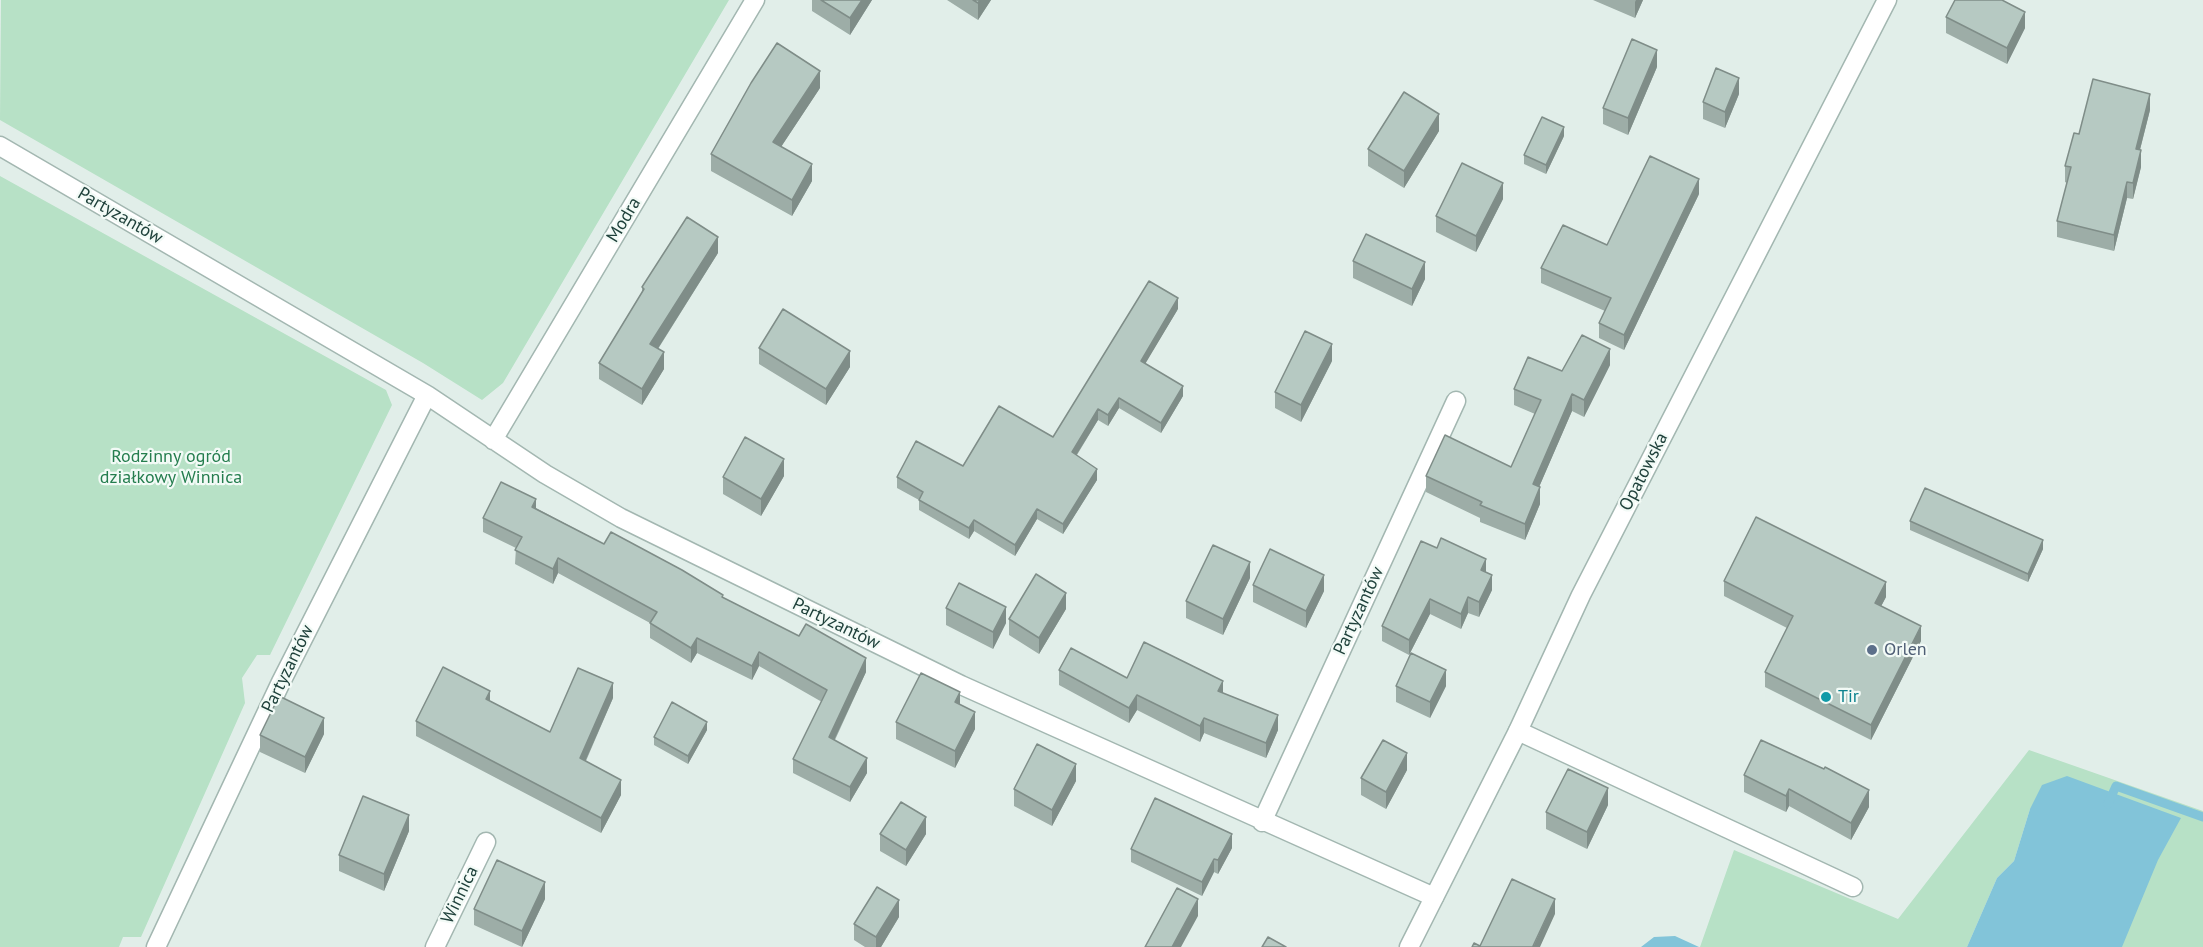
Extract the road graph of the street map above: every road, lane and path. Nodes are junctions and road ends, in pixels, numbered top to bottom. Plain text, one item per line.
1 (755, 0) edge
2 (1887, 0) edge
3 (0, 146) edge
4 (427, 395) junction
5 (1456, 401) dead end
6 (493, 440) junction
7 (1518, 730) junction
8 (1262, 822) junction
9 (486, 843) dead end
10 (1853, 886) dead end
11 (1434, 897) junction
12 (156, 947) edge
13 (435, 947) edge
14 (1409, 947) edge

1 - 6 street, Modra
2 - 7 street, Opatowska
3 - 4 street, Partyzantów
4 - 6 street, Partyzantów
4 - 12 street, Partyzantów
5 - 8 street, Partyzantów
6 - 8 street, Partyzantów
7 - 10 street
7 - 11 street, Opatowska
8 - 11 street, Partyzantów
9 - 13 street, Winnica
11 - 14 street, Opatowska

